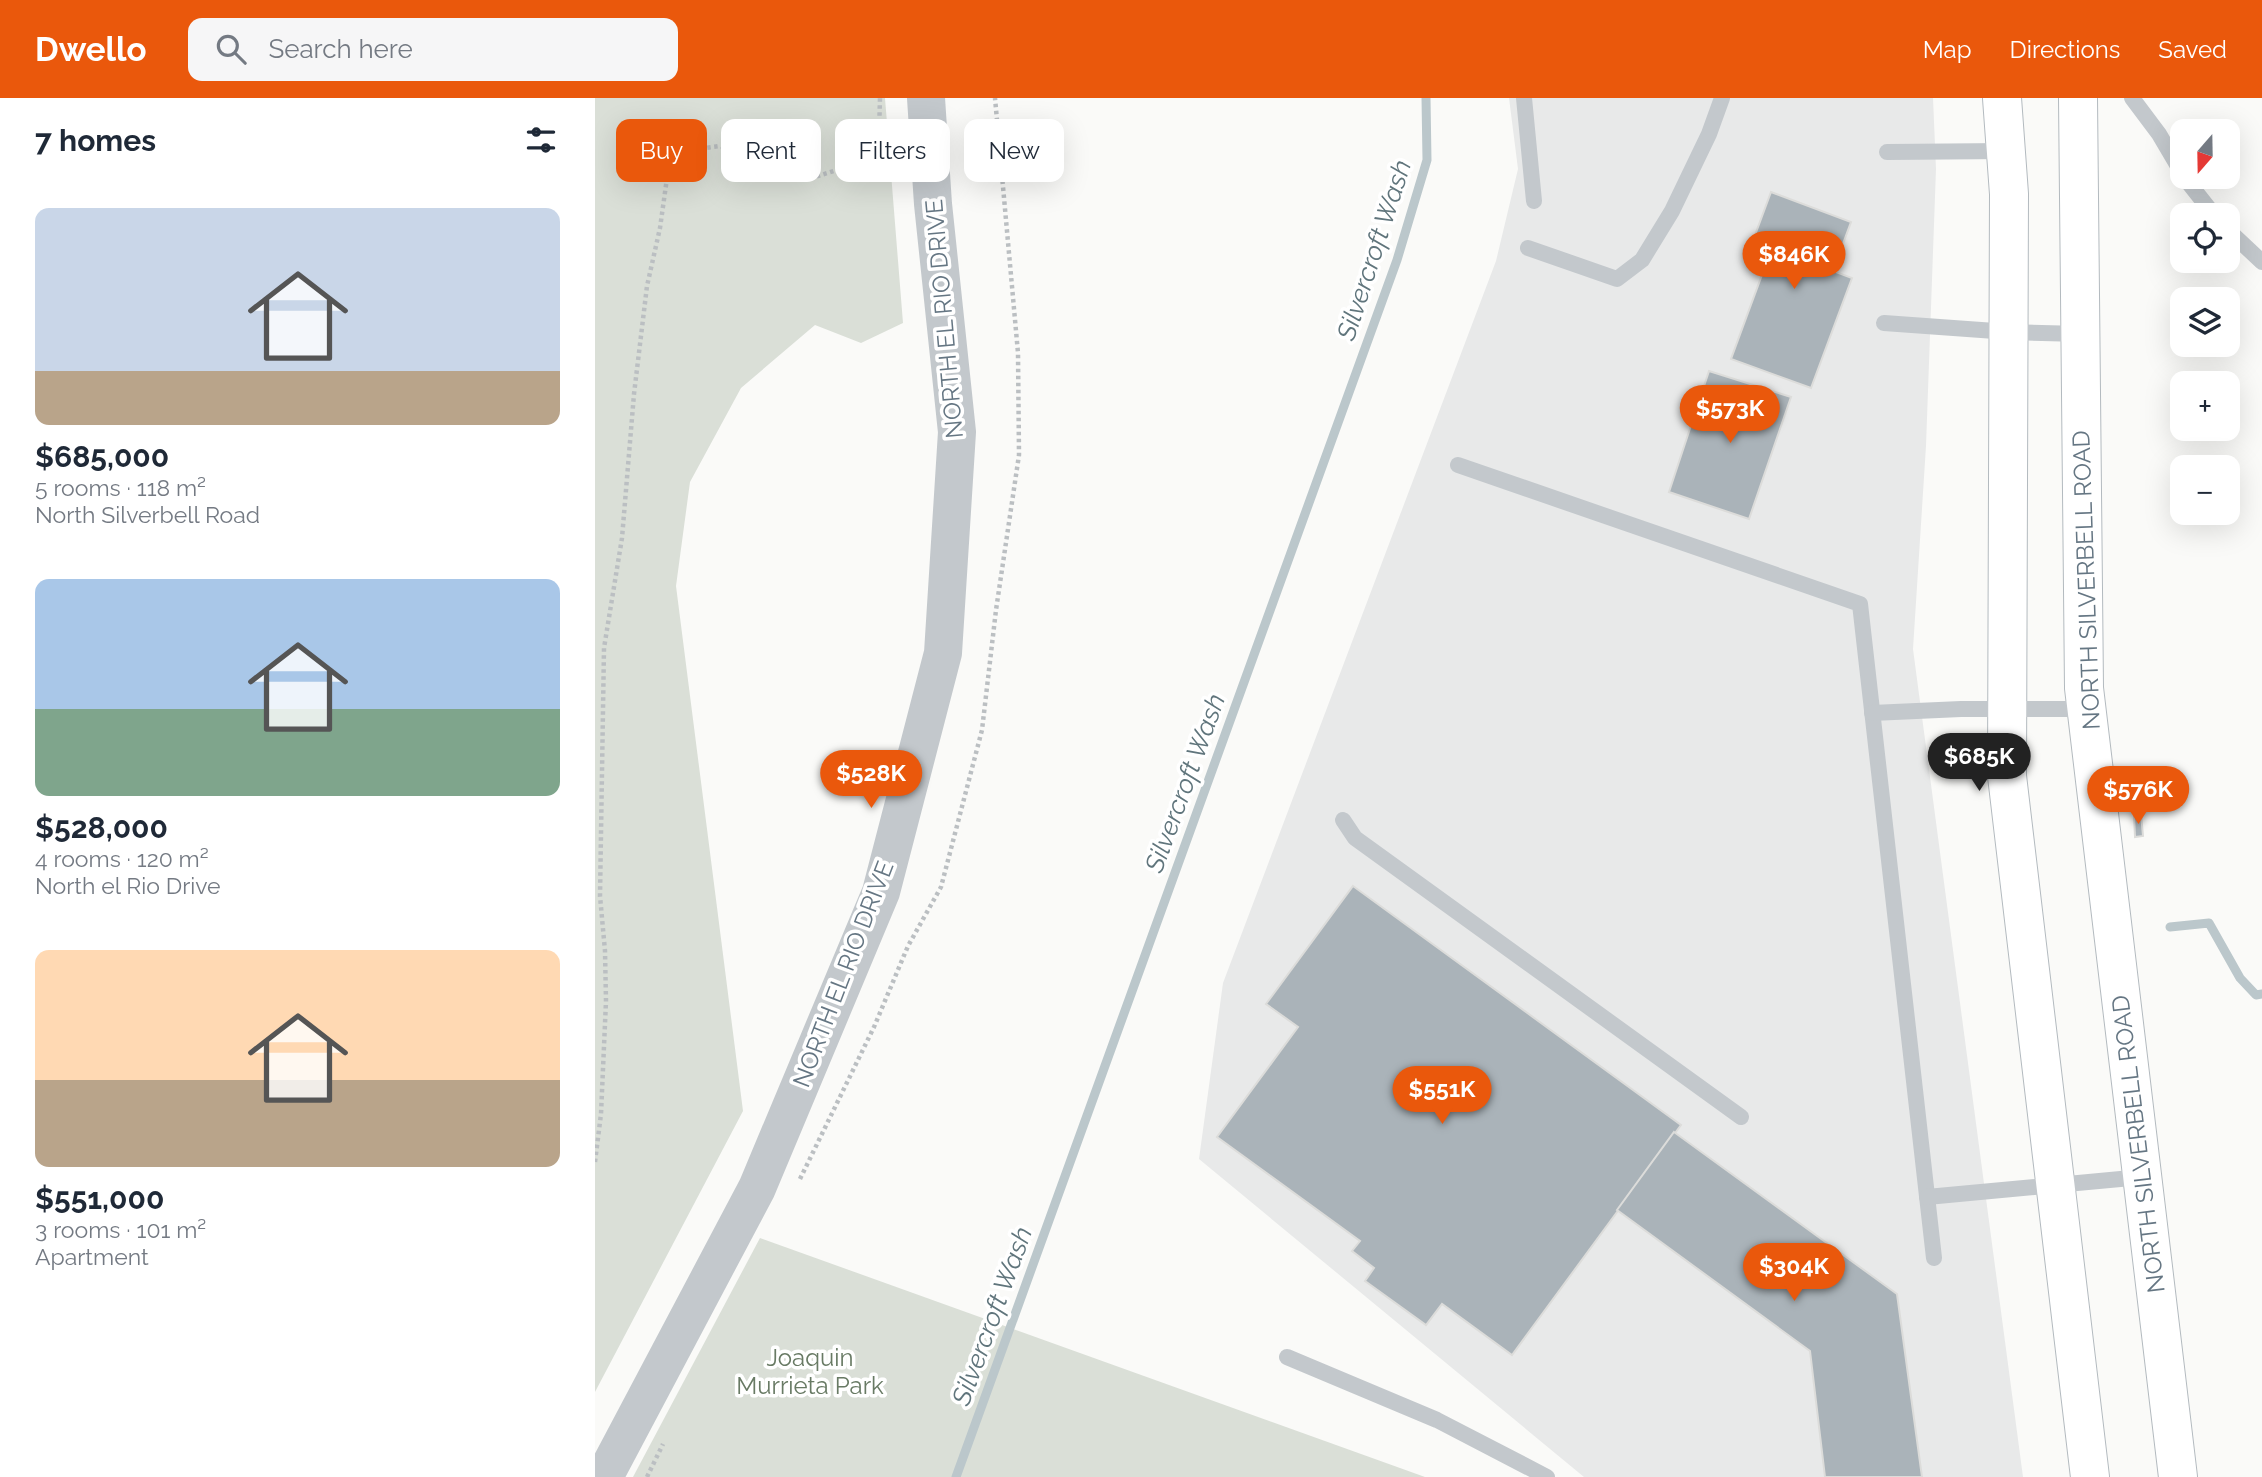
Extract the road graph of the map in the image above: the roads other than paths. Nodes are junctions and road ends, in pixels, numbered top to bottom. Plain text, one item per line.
1 (926, 98) edge
2 (1524, 98) edge
3 (1722, 98) edge
4 (2002, 98) edge
5 (2078, 98) edge
6 (2131, 98) edge
7 (2006, 151) junction
8 (1887, 152) dead end
9 (2170, 153) edge
10 (2194, 189) edge
11 (1534, 201) dead end
12 (2205, 203) edge
13 (2240, 241) edge
14 (1528, 248) dead end
15 (2262, 262) edge
16 (1884, 323) dead end
17 (2009, 332) junction
18 (2081, 334) junction
19 (1458, 465) dead end
20 (2086, 709) junction
21 (2007, 710) junction
22 (1872, 713) junction
23 (1343, 820) dead end
24 (1741, 1117) dead end
25 (2142, 1177) junction
26 (2055, 1186) junction
27 (1927, 1197) junction
28 (1934, 1258) dead end
29 (1287, 1357) dead end
30 (604, 1477) edge
31 (1547, 1477) edge
32 (2090, 1477) edge
33 (2178, 1477) edge

1 - 30 street, NORTH EL RIO DRIVE
2 - 11 lane
3 - 14 lane
4 - 7 main road
5 - 18 main road, NORTH SILVERBELL ROAD
6 - 9 lane
7 - 8 lane
7 - 17 main road
10 - 12 lane
13 - 15 lane
16 - 17 lane
17 - 18 lane
17 - 21 main road
18 - 20 main road, NORTH SILVERBELL ROAD
19 - 22 lane
20 - 21 lane
20 - 25 main road, NORTH SILVERBELL ROAD
21 - 22 lane
21 - 26 main road
22 - 27 lane
23 - 24 lane
25 - 26 lane
25 - 33 main road, NORTH SILVERBELL ROAD
26 - 27 lane
26 - 32 main road
27 - 28 lane
29 - 31 lane

